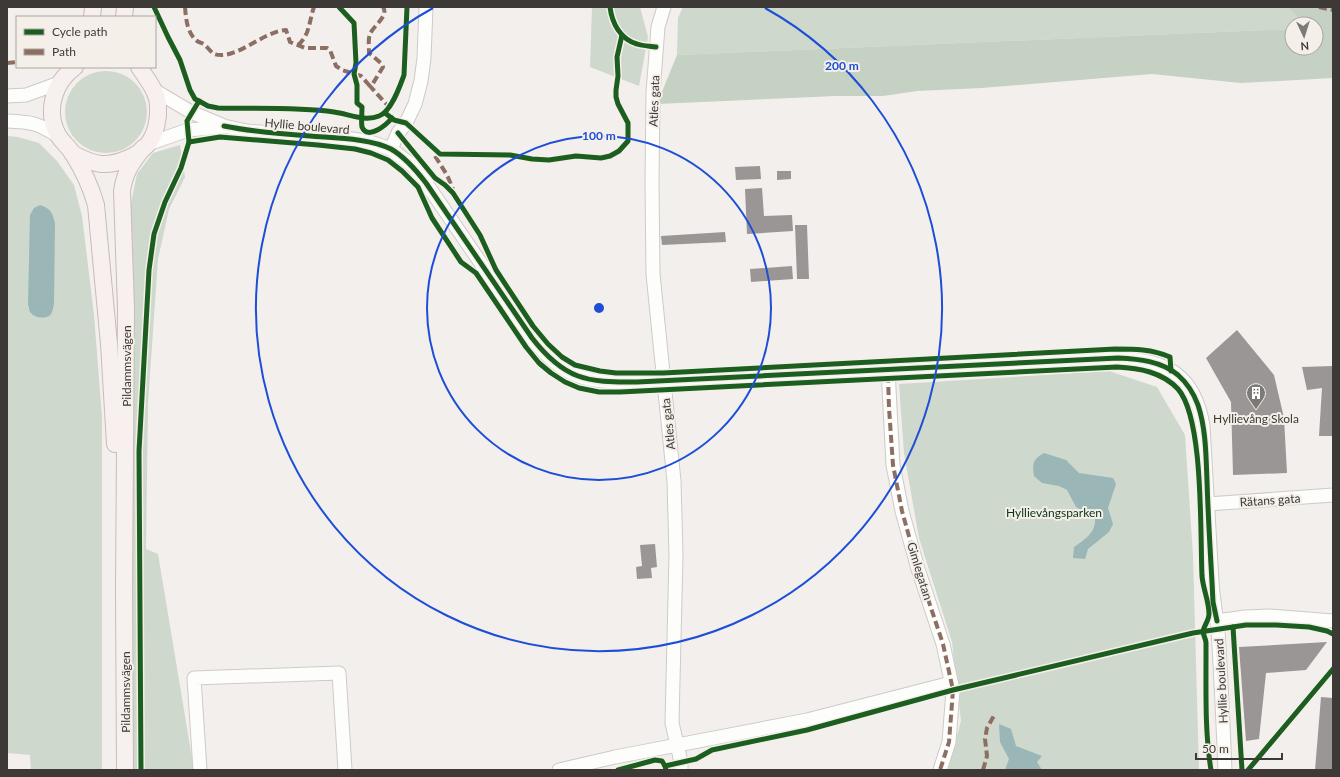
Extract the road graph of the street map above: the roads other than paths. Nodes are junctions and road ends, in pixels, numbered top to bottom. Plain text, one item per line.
1 (426, 7) edge
2 (664, 7) edge
3 (74, 68) edge
4 (143, 75) edge
5 (59, 83) junction
6 (7, 96) edge
7 (7, 121) edge
8 (224, 126) junction
9 (58, 136) junction
10 (145, 146) junction
11 (391, 149) junction
12 (72, 153) junction
13 (888, 369) junction
14 (664, 381) junction
15 (1333, 496) edge
16 (1208, 504) junction
17 (124, 590) junction
18 (1217, 621) junction
19 (1333, 621) edge
20 (951, 682) junction
21 (676, 744) junction
22 (125, 770) edge
23 (200, 770) edge
24 (345, 770) edge
25 (559, 770) edge
26 (681, 770) edge
27 (940, 770) edge
28 (1225, 770) edge

1 - 11 street
2 - 14 street, Atles gata
3 - 5 main road, Pildammsvägen
4 - 8 street, Hyllie boulevard
4 - 10 main road, Pildammsvägen
5 - 6 street
5 - 9 main road, Pildammsvägen
7 - 9 street
8 - 10 street, Hyllie boulevard
8 - 11 street, Hyllie boulevard
9 - 12 main road, Pildammsvägen
10 - 12 main road, Pildammsvägen
10 - 17 main road, Pildammsvägen
11 - 14 street, Hyllie boulevard
12 - 17 main road, Pildammsvägen
13 - 14 street, Hyllie boulevard
13 - 16 street, Hyllie boulevard
13 - 20 street, Gimlegatan
14 - 21 street, Atles gata
15 - 16 street, Rätans gata
16 - 18 street, Hyllie boulevard
17 - 22 main road, Pildammsvägen
18 - 19 street
18 - 28 street, Hyllie boulevard
20 - 21 street
20 - 27 street, Gimlegatan
21 - 25 street
21 - 26 street, Atles gata
23 - 24 street

